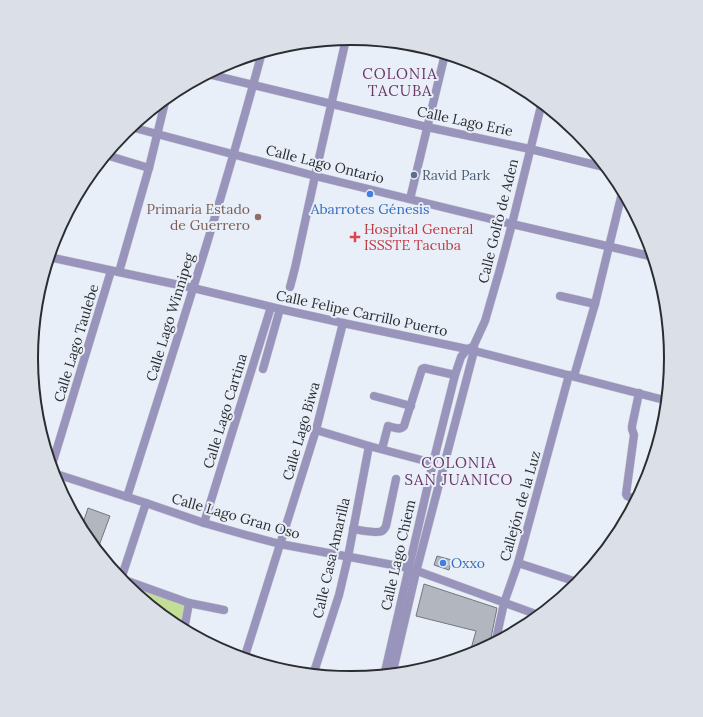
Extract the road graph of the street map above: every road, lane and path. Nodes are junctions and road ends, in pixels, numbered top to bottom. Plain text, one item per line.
1 (344, 45) edge
2 (260, 59) edge
3 (444, 59) edge
4 (216, 76) edge
5 (254, 85) junction
6 (331, 103) junction
7 (164, 108) edge
8 (540, 109) edge
9 (427, 127) junction
10 (139, 129) edge
11 (158, 134) junction
12 (530, 149) junction
13 (234, 154) junction
14 (112, 157) edge
15 (598, 166) edge
16 (149, 168) junction
17 (315, 176) junction
18 (621, 198) edge
19 (410, 199) junction
20 (512, 224) junction
21 (609, 246) junction
22 (647, 254) edge
23 (55, 258) edge
24 (115, 272) junction
25 (290, 287) dead end
26 (193, 288) junction
27 (560, 296) dead end
28 (595, 304) junction
29 (271, 307) junction
30 (280, 309) junction
31 (343, 323) junction
32 (472, 348) junction
33 (263, 369) dead end
34 (455, 375) junction
35 (572, 376) junction
36 (639, 394) junction
37 (374, 396) dead end
38 (662, 400) edge
39 (411, 406) junction
40 (316, 430) junction
41 (369, 446) junction
42 (382, 449) junction
43 (54, 457) edge
44 (432, 463) junction
45 (61, 475) edge
46 (396, 480) dead end
47 (128, 497) junction
48 (632, 498) edge
49 (146, 503) junction
50 (204, 523) junction
51 (353, 529) junction
52 (280, 544) junction
53 (348, 557) junction
54 (518, 563) junction
55 (412, 570) junction
56 (122, 572) edge
57 (572, 581) edge
58 (134, 584) edge
59 (189, 603) junction
60 (504, 603) junction
61 (224, 610) dead end
62 (534, 613) edge
63 (185, 624) edge
64 (497, 636) edge
65 (246, 653) edge
66 (315, 669) edge
67 (393, 669) edge
68 (386, 670) edge

1 - 6 street
2 - 5 street, Calle Lago Winnipeg
3 - 9 street
4 - 5 street, Calle Lago Erie
5 - 6 street, Calle Lago Erie
5 - 13 street, Calle Lago Winnipeg
6 - 9 street, Calle Lago Erie
6 - 17 street
7 - 11 street, Calle Lago Taulebe
8 - 12 street, Calle Golfo de Aden
9 - 12 street, Calle Lago Erie
9 - 19 street
10 - 11 street, Calle Lago Ontario
11 - 13 street, Calle Lago Ontario
11 - 16 street, Calle Lago Taulebe
12 - 15 street, Calle Lago Erie
12 - 20 street, Calle Golfo de Aden
13 - 17 street, Calle Lago Ontario
13 - 26 street, Calle Lago Winnipeg
14 - 16 street
16 - 24 street, Calle Lago Taulebe
17 - 19 street, Calle Lago Ontario
17 - 25 street
18 - 21 street, Callejón de la Luz
19 - 20 street, Calle Lago Ontario
20 - 21 street, Calle Lago Ontario
20 - 32 street, Calle Golfo de Aden
21 - 22 street, Calle Lago Ontario
21 - 28 street, Callejón de la Luz
23 - 24 street, Calle Felipe Carrillo Puerto
24 - 26 street, Calle Felipe Carrillo Puerto
24 - 43 street, Calle Lago Taulebe
26 - 29 street, Calle Felipe Carrillo Puerto
26 - 47 street, Calle Lago Winnipeg
27 - 28 street
28 - 35 street, Callejón de la Luz
29 - 30 street, Calle Felipe Carrillo Puerto
29 - 50 street, Calle Lago Cartina
30 - 31 street, Calle Felipe Carrillo Puerto
30 - 33 street
31 - 32 street, Calle Felipe Carrillo Puerto
31 - 40 street, Calle Lago Biwa
32 - 34 street, Calle Lago Chiem
32 - 35 street, Calle Felipe Carrillo Puerto
32 - 55 street, Calle Lago Chiem
34 - 39 street
34 - 44 street, Calle Lago Chiem
35 - 36 street, Calle Felipe Carrillo Puerto
35 - 54 street, Callejón de la Luz
36 - 38 street, Calle Felipe Carrillo Puerto
36 - 48 street
37 - 39 street
39 - 42 street
40 - 41 street
40 - 52 street, Calle Lago Biwa
41 - 42 street
41 - 51 street, Calle Casa Amarilla
42 - 44 street
44 - 55 street, Calle Lago Chiem
45 - 47 street, Calle Lago Gran Oso
46 - 51 street
47 - 49 street, Calle Lago Gran Oso
49 - 50 street, Calle Lago Gran Oso
49 - 56 street
50 - 52 street, Calle Lago Gran Oso
51 - 53 street, Calle Casa Amarilla
52 - 53 street, Calle Lago Gran Oso
52 - 65 street, Calle Lago Biwa
53 - 55 street, Calle Lago Gran Oso
53 - 66 street, Calle Casa Amarilla
54 - 57 street
54 - 60 street, Callejón de la Luz
55 - 60 street, Calle Lago Gran Oso
55 - 67 street, Calle Lago Chiem
55 - 68 street, Calle Lago Chiem
58 - 59 street
59 - 61 street
59 - 63 street
60 - 62 street, Calle Lago Gran Oso
60 - 64 street, Callejón de la Luz

